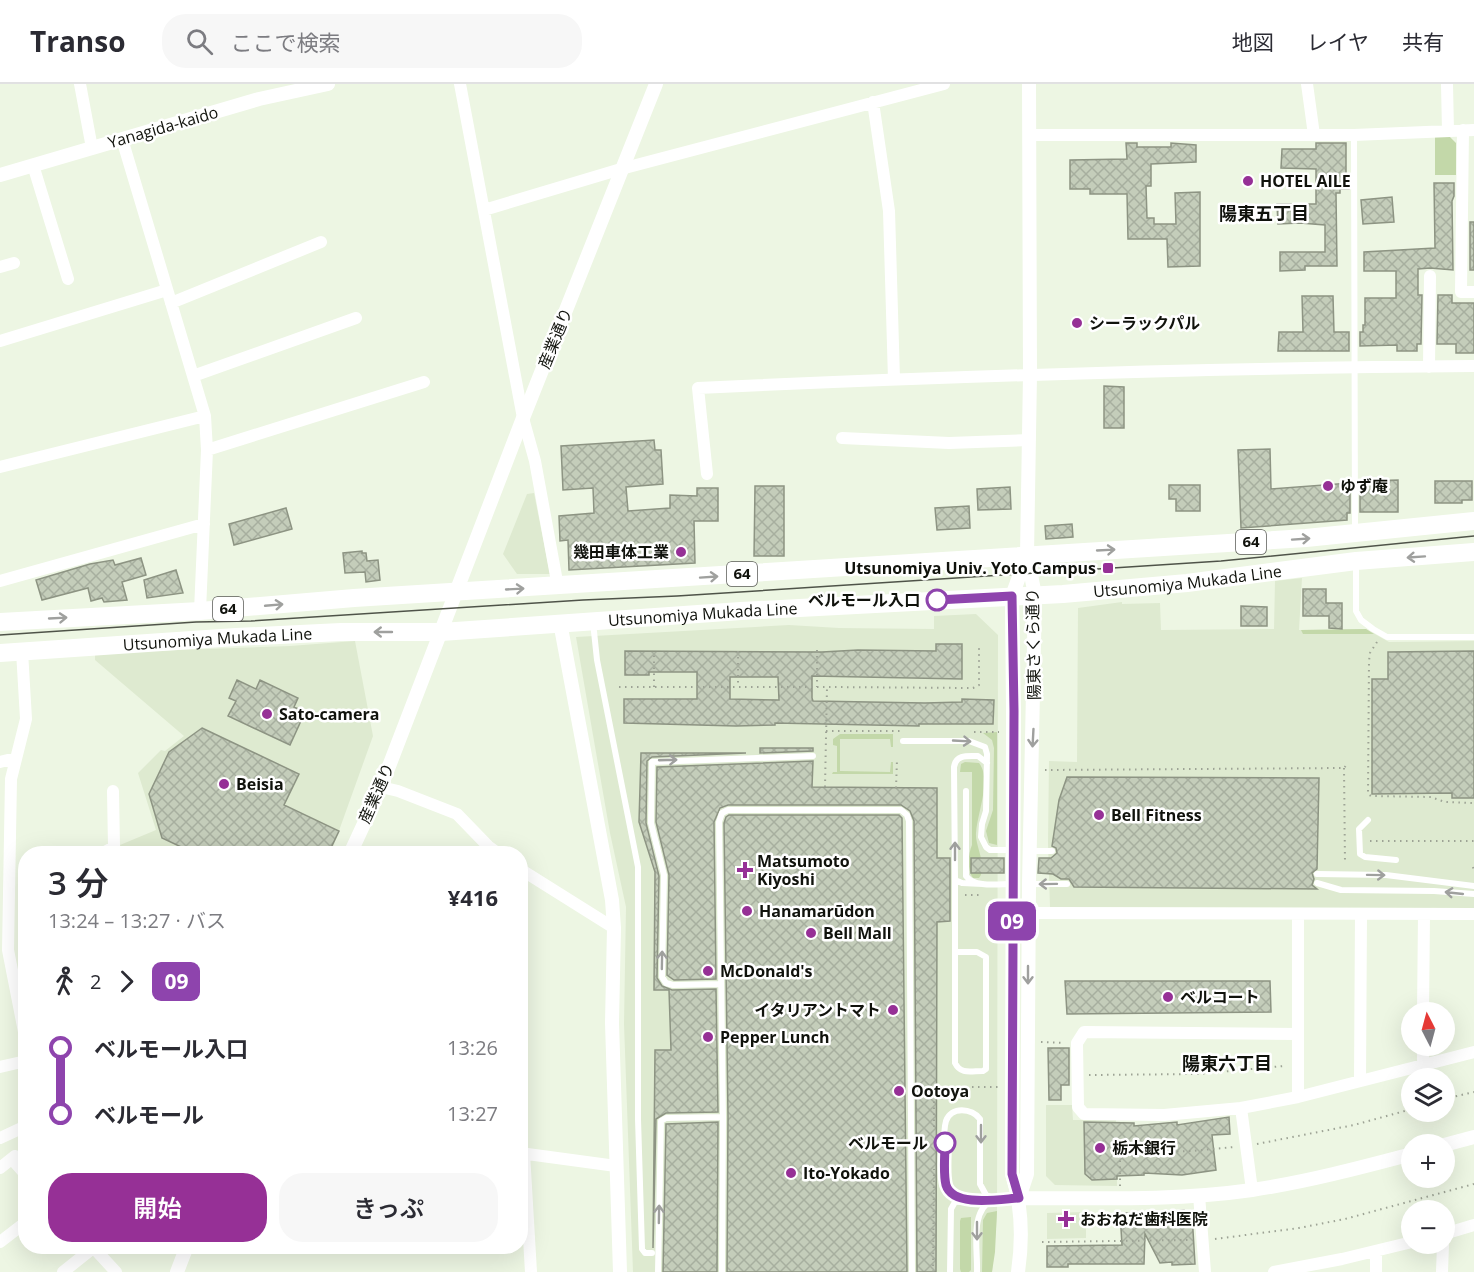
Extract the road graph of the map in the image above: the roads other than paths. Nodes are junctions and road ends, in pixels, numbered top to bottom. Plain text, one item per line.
1 (80, 84) edge
2 (258, 84) edge
3 (328, 84) edge
4 (460, 84) edge
5 (656, 84) edge
6 (944, 84) edge
7 (1029, 84) edge
8 (1307, 84) edge
9 (1447, 84) edge
10 (259, 99) junction
11 (873, 102) junction
12 (1468, 130) edge
13 (1448, 131) junction
14 (1029, 135) junction
15 (1314, 135) junction
16 (1354, 135) junction
17 (122, 139) junction
18 (92, 148) junction
19 (33, 165) junction
20 (621, 169) junction
21 (0, 175) edge
22 (484, 210) junction
23 (1468, 213) edge
24 (321, 242) dead end
25 (14, 263) dead end
26 (0, 267) edge
27 (1430, 276) dead end
28 (68, 279) dead end
29 (167, 290) junction
30 (1474, 292) edge
31 (171, 303) junction
32 (356, 318) dead end
33 (0, 341) edge
34 (1429, 366) junction
35 (1474, 366) edge
36 (1355, 367) junction
37 (1030, 375) junction
38 (193, 376) junction
39 (894, 379) junction
40 (424, 382) dead end
41 (205, 416) junction
42 (523, 418) junction
43 (842, 438) dead end
44 (1029, 440) junction
45 (207, 450) junction
46 (0, 467) edge
47 (707, 474) dead end
48 (1474, 521) edge
49 (204, 524) junction
50 (1355, 535) junction
51 (1474, 552) edge
52 (1027, 555) junction
53 (1356, 561) junction
54 (0, 581) edge
55 (558, 587) junction
56 (456, 592) junction
57 (1012, 596) junction
58 (1035, 596) junction
59 (200, 610) junction
60 (0, 622) edge
61 (592, 622) junction
62 (562, 624) junction
63 (441, 632) junction
64 (1474, 637) edge
65 (22, 651) junction
66 (0, 653) edge
67 (903, 741) dead end
68 (813, 756) dead end
69 (16, 758) junction
70 (0, 762) edge
71 (987, 763) junction
72 (381, 787) junction
73 (113, 791) dead end
74 (966, 791) dead end
75 (1368, 820) dead end
76 (114, 846) edge
77 (354, 846) edge
78 (489, 846) edge
79 (1012, 850) junction
80 (1030, 851) junction
81 (1052, 851) dead end
82 (1396, 860) dead end
83 (5, 867) edge
84 (528, 874) edge
85 (1317, 874) dead end
86 (957, 881) junction
87 (1317, 883) dead end
88 (983, 884) junction
89 (1012, 884) junction
90 (1029, 884) junction
91 (1067, 884) dead end
92 (1474, 886) edge
93 (1474, 894) edge
94 (1029, 913) junction
95 (1298, 914) junction
96 (1361, 914) junction
97 (1474, 914) edge
98 (1424, 915) junction
99 (614, 928) junction
100 (4, 951) edge
101 (955, 952) junction
102 (721, 984) junction
103 (1423, 1002) edge
104 (18, 1009) edge
105 (1298, 1034) junction
106 (1474, 1052) edge
107 (1423, 1056) edge
108 (18, 1063) edge
109 (1423, 1065) junction
110 (0, 1067) edge
111 (1360, 1081) junction
112 (1298, 1097) junction
113 (1241, 1108) junction
114 (723, 1117) junction
115 (18, 1130) edge
116 (1474, 1137) edge
117 (0, 1138) edge
118 (1455, 1142) edge
119 (528, 1154) edge
120 (1401, 1157) edge
121 (18, 1165) edge
122 (616, 1166) junction
123 (0, 1168) edge
124 (1252, 1190) junction
125 (1199, 1195) junction
126 (1019, 1198) junction
127 (996, 1199) junction
128 (964, 1200) junction
129 (1474, 1225) edge
130 (18, 1228) edge
131 (1455, 1231) edge
132 (528, 1232) edge
133 (0, 1242) edge
134 (1401, 1245) edge
135 (1376, 1252) junction
136 (652, 1253) dead end
137 (85, 1254) edge
138 (99, 1254) edge
139 (184, 1254) edge
140 (1443, 1254) edge
141 (1309, 1269) edge
142 (63, 1272) edge
143 (116, 1272) edge
144 (177, 1272) edge
145 (531, 1272) edge
146 (620, 1272) edge
147 (658, 1272) edge
148 (722, 1272) edge
149 (912, 1272) edge
150 (950, 1272) edge
151 (977, 1272) edge
152 (1018, 1272) edge
153 (1205, 1272) edge
154 (1274, 1272) edge
155 (1376, 1272) edge
156 (1442, 1272) edge

1 - 18 street
2 - 10 street
3 - 10 street, Yanagida-kaido
4 - 22 street
5 - 20 street, 産業通り
6 - 11 street
7 - 14 street
8 - 15 street
9 - 13 street
10 - 17 street, Yanagida-kaido
11 - 20 street
11 - 39 street
12 - 13 street
12 - 23 street
13 - 16 street
14 - 15 street
14 - 37 street
15 - 16 street
16 - 36 lane
17 - 18 street, Yanagida-kaido
17 - 29 street
18 - 19 street, Yanagida-kaido
19 - 21 street, Yanagida-kaido
19 - 28 street
20 - 22 street
20 - 42 street, 産業通り
22 - 42 street
23 - 30 street
24 - 31 street
25 - 26 street
27 - 34 street
29 - 31 street
29 - 33 street
31 - 38 street
32 - 38 street
34 - 35 street
34 - 36 street
36 - 37 street
36 - 50 lane
37 - 39 street
37 - 44 street
38 - 41 street
39 - 47 street
40 - 45 street
41 - 45 street
41 - 46 street
42 - 55 street
42 - 56 street, 産業通り
43 - 44 street
44 - 52 street
45 - 49 street
48 - 50 main road, Utsunomiya Mukada Line / 64
49 - 54 street
49 - 59 street
52 -> 50 main road, Utsunomiya Mukada Line / 64
51 -> 53 main road, Utsunomiya Mukada Line / 64
55 -> 52 main road, Utsunomiya Mukada Line / 64
52 - 57 street, 陽東さくら通り
52 - 58 street, 陽東さくら通り
53 - 58 main road, Utsunomiya Mukada Line / 64
53 - 64 lane
56 -> 55 main road, Utsunomiya Mukada Line / 64
59 -> 56 main road, Utsunomiya Mukada Line / 64
56 - 63 street, 産業通り
57 - 58 main road, Utsunomiya Mukada Line / 64
57 - 61 main road, Utsunomiya Mukada Line / 64
57 - 79 street, 陽東さくら通り
58 -> 80 street, 陽東さくら通り
60 -> 59 main road, Utsunomiya Mukada Line / 64
61 - 62 main road, Utsunomiya Mukada Line / 64
61 - 136 lane
62 - 63 main road, Utsunomiya Mukada Line / 64
62 - 99 street
63 -> 65 main road, Utsunomiya Mukada Line / 64
63 - 72 street, 産業通り
65 - 66 main road, Utsunomiya Mukada Line / 64
65 - 69 street
67 -> 71 lane
102 -> 68 lane
69 - 70 street
69 - 83 street
71 - 79 lane
86 -> 71 lane
72 - 77 street, 産業通り
72 - 78 street
73 - 76 street
74 - 88 lane
75 - 82 lane
79 - 89 street, 陽東さくら通り
80 - 81 lane
80 - 90 street, 陽東さくら通り
83 - 100 street
84 - 99 street
85 -> 92 lane
86 - 88 lane
86 - 101 lane
93 -> 87 lane
88 - 89 lane
89 - 126 street, 陽東さくら通り
91 -> 90 lane
90 - 94 street, 陽東さくら通り
94 - 95 street
94 -> 126 street, 陽東さくら通り
95 - 96 street
95 - 105 street
96 - 98 street
96 - 111 street
97 - 98 street
98 - 103 street
99 - 122 street
100 - 104 street
101 - 101 lane
102 - 114 lane
102 - 149 lane
105 - 112 street
105 - 113 street
106 - 109 street
107 - 109 street
108 - 110 street
109 - 111 street
111 - 112 street
112 - 113 street
113 - 124 street
147 -> 114 lane
114 - 148 lane
115 - 117 street
116 - 118 street
119 - 122 street
120 - 124 street
121 - 123 street
122 - 146 street
124 - 125 street
125 - 126 street
125 - 153 street
126 - 127 lane
126 - 152 street, 陽東さくら通り
127 - 128 lane
128 -> 127 lane
127 -> 151 lane
128 - 150 lane
129 - 131 street
130 - 133 street
132 - 145 street
134 - 135 street
135 - 141 street
135 - 155 street
137 - 142 street
138 - 143 street
139 - 144 street
140 - 156 street
141 - 154 street

